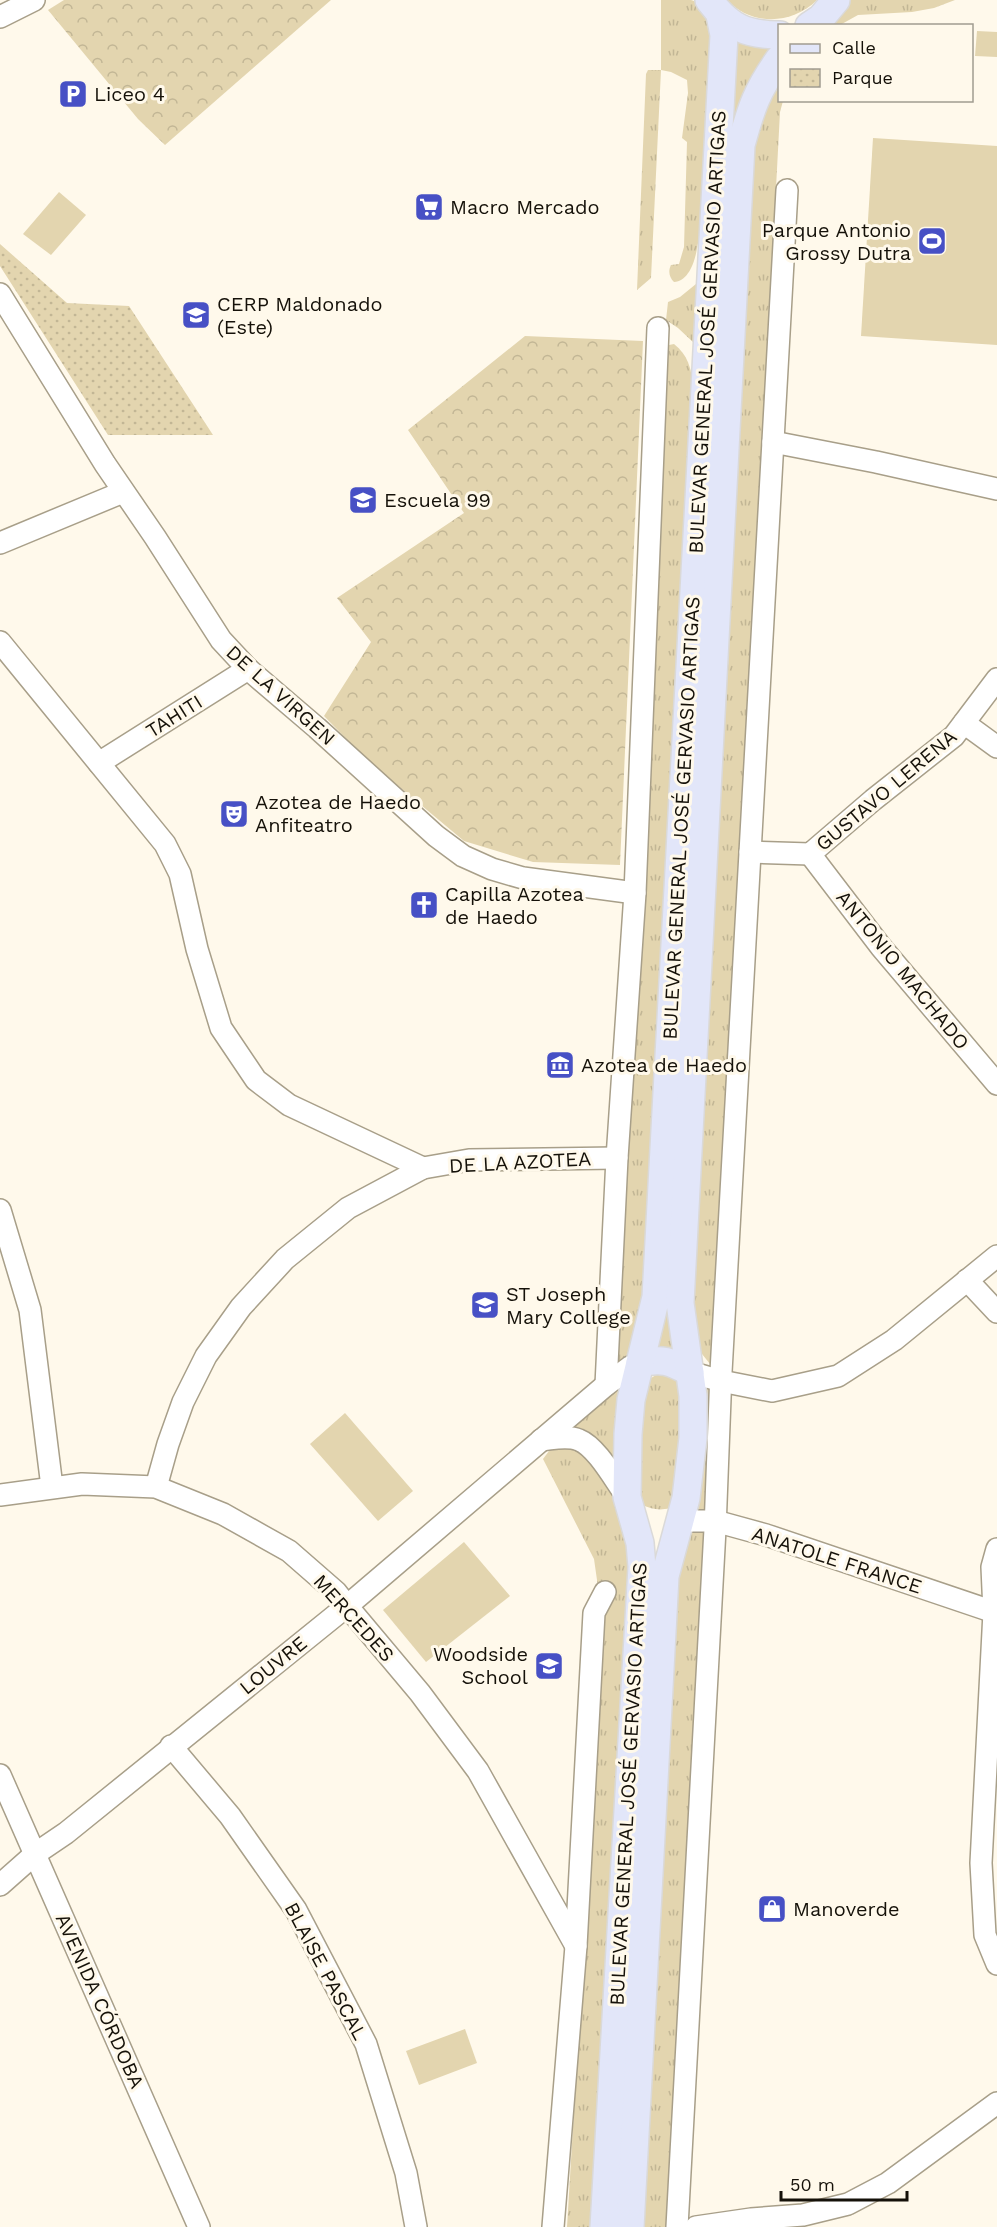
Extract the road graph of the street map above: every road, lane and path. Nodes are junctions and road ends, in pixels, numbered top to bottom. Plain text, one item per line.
1 (34, 0) edge
2 (836, 0) edge
3 (714, 8) edge
4 (0, 17) edge
5 (812, 24) edge
6 (778, 36) edge
7 (778, 61) edge
8 (787, 190) dead end
9 (0, 294) edge
10 (658, 328) dead end
11 (773, 442) junction
12 (997, 489) edge
13 (123, 492) junction
14 (0, 543) edge
15 (0, 642) edge
16 (248, 669) junction
17 (997, 678) edge
18 (964, 723) junction
19 (997, 747) edge
20 (99, 763) junction
21 (750, 852) junction
22 (810, 854) junction
23 (635, 893) junction
24 (997, 1084) edge
25 (617, 1158) junction
26 (423, 1168) junction
27 (0, 1210) edge
28 (997, 1257) edge
29 (967, 1280) junction
30 (997, 1312) edge
31 (640, 1363) junction
32 (690, 1372) junction
33 (721, 1381) junction
34 (606, 1385) junction
35 (541, 1440) junction
36 (52, 1487) junction
37 (156, 1487) junction
38 (0, 1495) edge
39 (627, 1497) junction
40 (678, 1521) junction
41 (715, 1521) junction
42 (997, 1549) edge
43 (605, 1592) dead end
44 (347, 1606) junction
45 (994, 1612) junction
46 (171, 1746) junction
47 (0, 1775) edge
48 (35, 1854) junction
49 (579, 1871) junction
50 (541, 1884) junction
51 (0, 1885) edge
52 (576, 1946) junction
53 (997, 1964) edge
54 (997, 2103) edge
55 (199, 2227) edge
56 (416, 2227) edge
57 (553, 2227) edge
58 (604, 2227) edge
59 (630, 2227) edge
60 (677, 2227) edge
61 (696, 2227) edge

1 - 4 street
2 - 5 main road
3 - 6 main road
3 - 31 main road, BULEVAR GENERAL JOSÉ GERVASIO ARTIGAS
7 - 32 main road, BULEVAR GENERAL JOSÉ GERVASIO ARTIGAS
8 - 11 street
9 - 13 street, DE LA VIRGEN
10 - 23 street
11 - 12 street
11 - 21 street
13 - 14 street
13 - 16 street, DE LA VIRGEN
15 - 20 street
16 - 20 street, TAHITI
16 - 23 street, DE LA VIRGEN
17 - 18 street, GUSTAVO LERENA
18 - 19 street
18 - 22 street, GUSTAVO LERENA
20 - 26 street
21 - 22 street, GUSTAVO LERENA
21 - 33 street
22 - 24 street, ANTONIO MACHADO
23 - 25 street
25 - 26 street, DE LA AZOTEA
25 - 34 street
26 - 37 street, DE LA AZOTEA
27 - 36 street
28 - 29 street
29 - 30 street
29 - 33 street
31 - 32 main road
31 - 34 street, LOUVRE
31 - 39 main road, BULEVAR GENERAL JOSÉ GERVASIO ARTIGAS
32 - 33 street
32 - 40 main road, BULEVAR GENERAL JOSÉ GERVASIO ARTIGAS
33 - 41 street
34 - 35 street, LOUVRE
35 - 39 street
35 - 44 street, LOUVRE
36 - 37 street, MERCEDES
36 - 38 street, MERCEDES
37 - 44 street, MERCEDES
39 - 40 main road
39 - 58 main road, BULEVAR GENERAL JOSÉ GERVASIO ARTIGAS
40 - 41 street, ANATOLE FRANCE
40 - 59 main road, BULEVAR GENERAL JOSÉ GERVASIO ARTIGAS
41 - 45 street, ANATOLE FRANCE
41 - 60 street
42 - 45 street
43 - 49 street, BULEVAR GENERAL JOSÉ GERVASIO ARTIGAS
44 - 46 street, LOUVRE
44 - 50 street, MERCEDES
45 - 53 street
46 - 48 street, LOUVRE
46 - 56 street, BLAISE PASCAL
47 - 48 street, AVENIDA CÓRDOBA
48 - 51 street, LOUVRE
48 - 55 street, AVENIDA CÓRDOBA
49 - 50 street
49 - 52 street, BULEVAR GENERAL JOSÉ GERVASIO ARTIGAS
50 - 52 street, MERCEDES
52 - 57 street, BULEVAR GENERAL JOSÉ GERVASIO ARTIGAS
54 - 61 street

